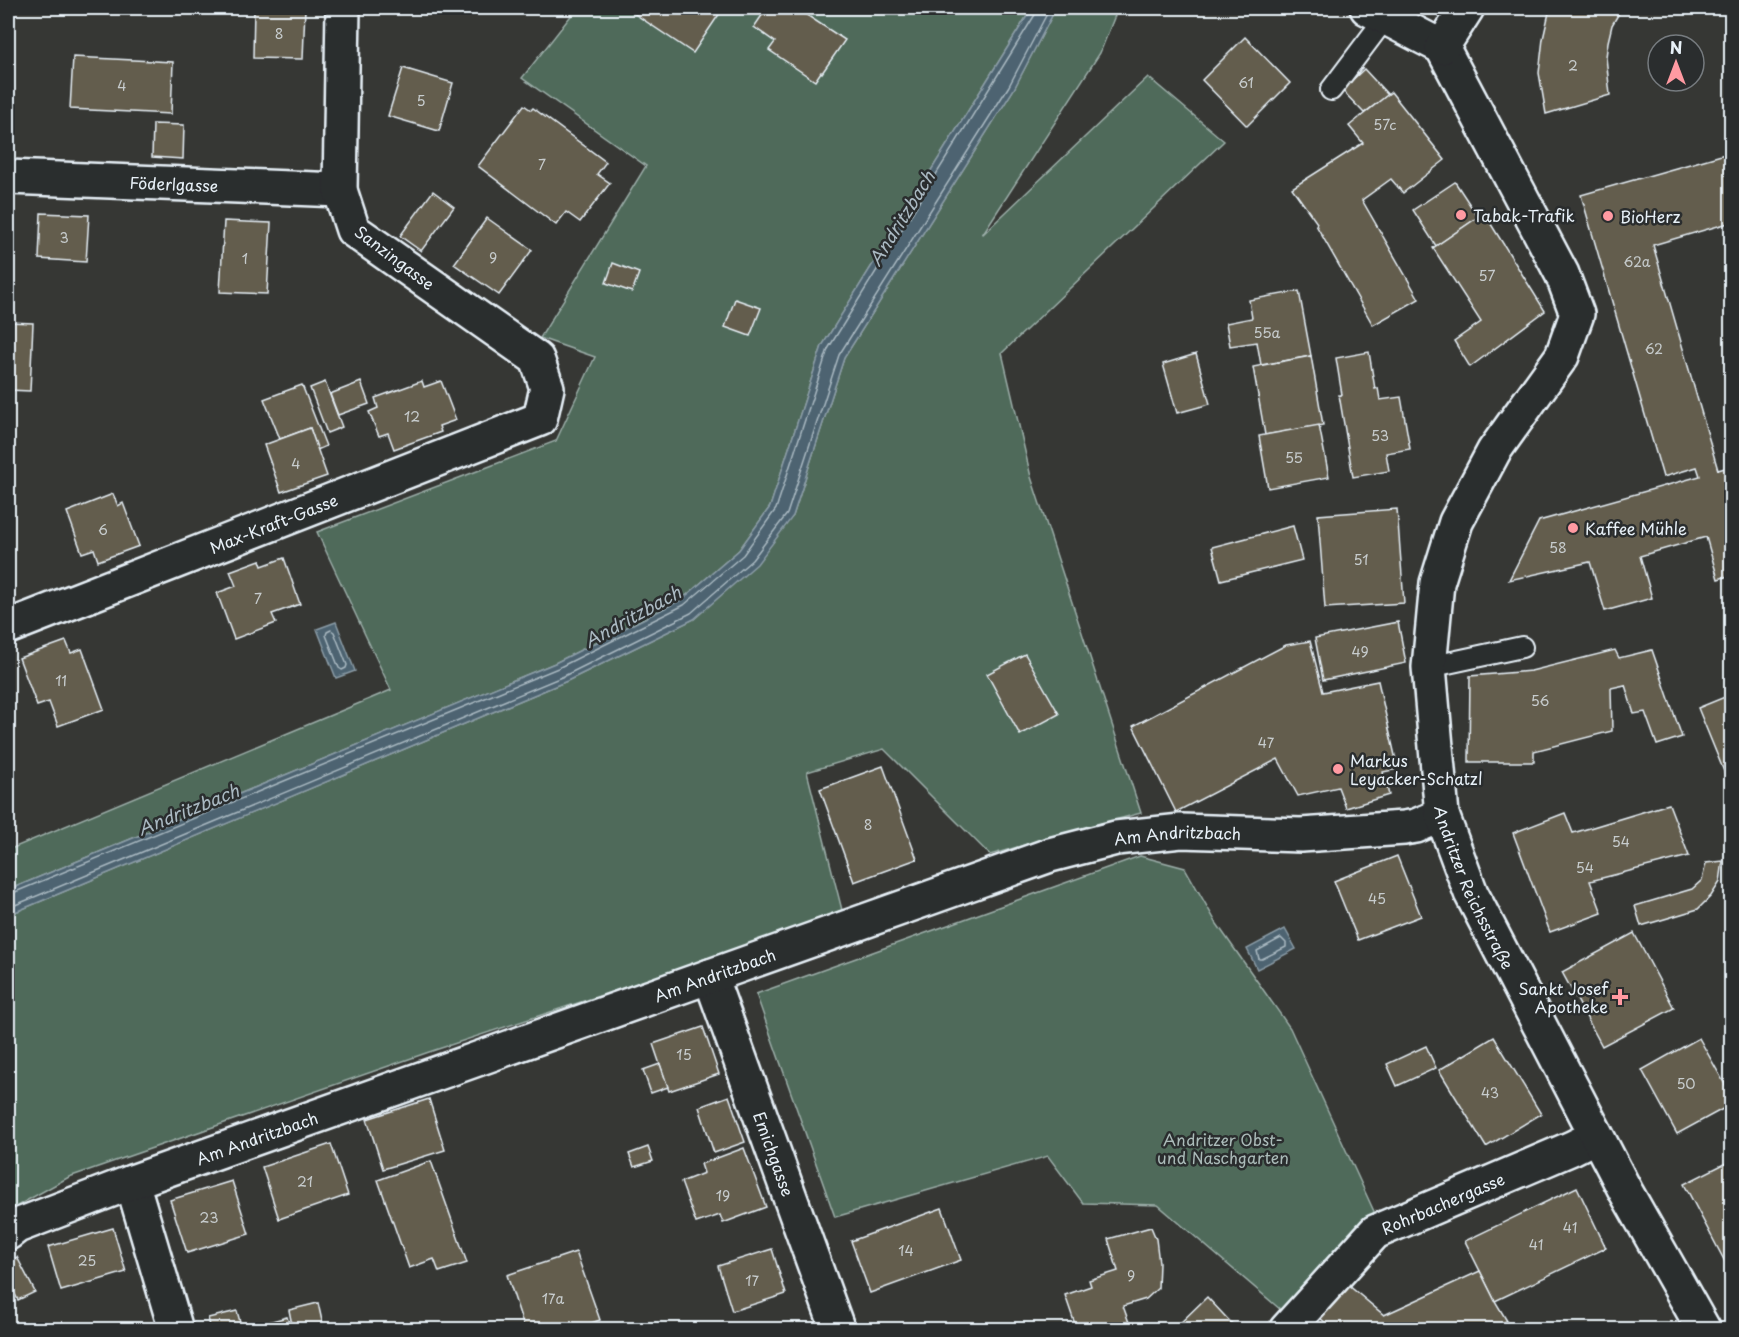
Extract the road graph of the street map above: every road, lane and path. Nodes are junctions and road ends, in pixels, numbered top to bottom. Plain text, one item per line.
1 (343, 8) edge
2 (1467, 8) edge
3 (1376, 12) edge
4 (1443, 47) junction
5 (1331, 90) dead end
6 (8, 177) edge
7 (340, 190) junction
8 (540, 419) joint
9 (8, 627) edge
10 (1522, 647) dead end
11 (1430, 668) junction
12 (1442, 815) junction
13 (710, 976) junction
14 (1596, 1136) junction
15 (132, 1182) junction
16 (8, 1233) edge
17 (176, 1329) edge
18 (838, 1329) edge
19 (1286, 1329) edge
20 (1704, 1329) edge

1 - 7 street, Sanzingasse
2 - 4 street
3 - 4 street
3 - 5 lane
4 - 11 street, Andritzer Reichsstraße
6 - 7 street, Föderlgasse
7 - 8 street, Sanzingasse
8 - 9 street, Max-Kraft-Gasse
10 - 11 lane
11 - 12 street, Andritzer Reichsstraße
12 - 13 street, Am Andritzbach
12 - 14 street, Andritzer Reichsstraße
13 - 15 street, Am Andritzbach
13 - 18 street, Emichgasse
14 - 19 street, Rohrbachergasse
14 - 20 street, Andritzer Reichsstraße
15 - 16 street, Am Andritzbach
15 - 17 street

